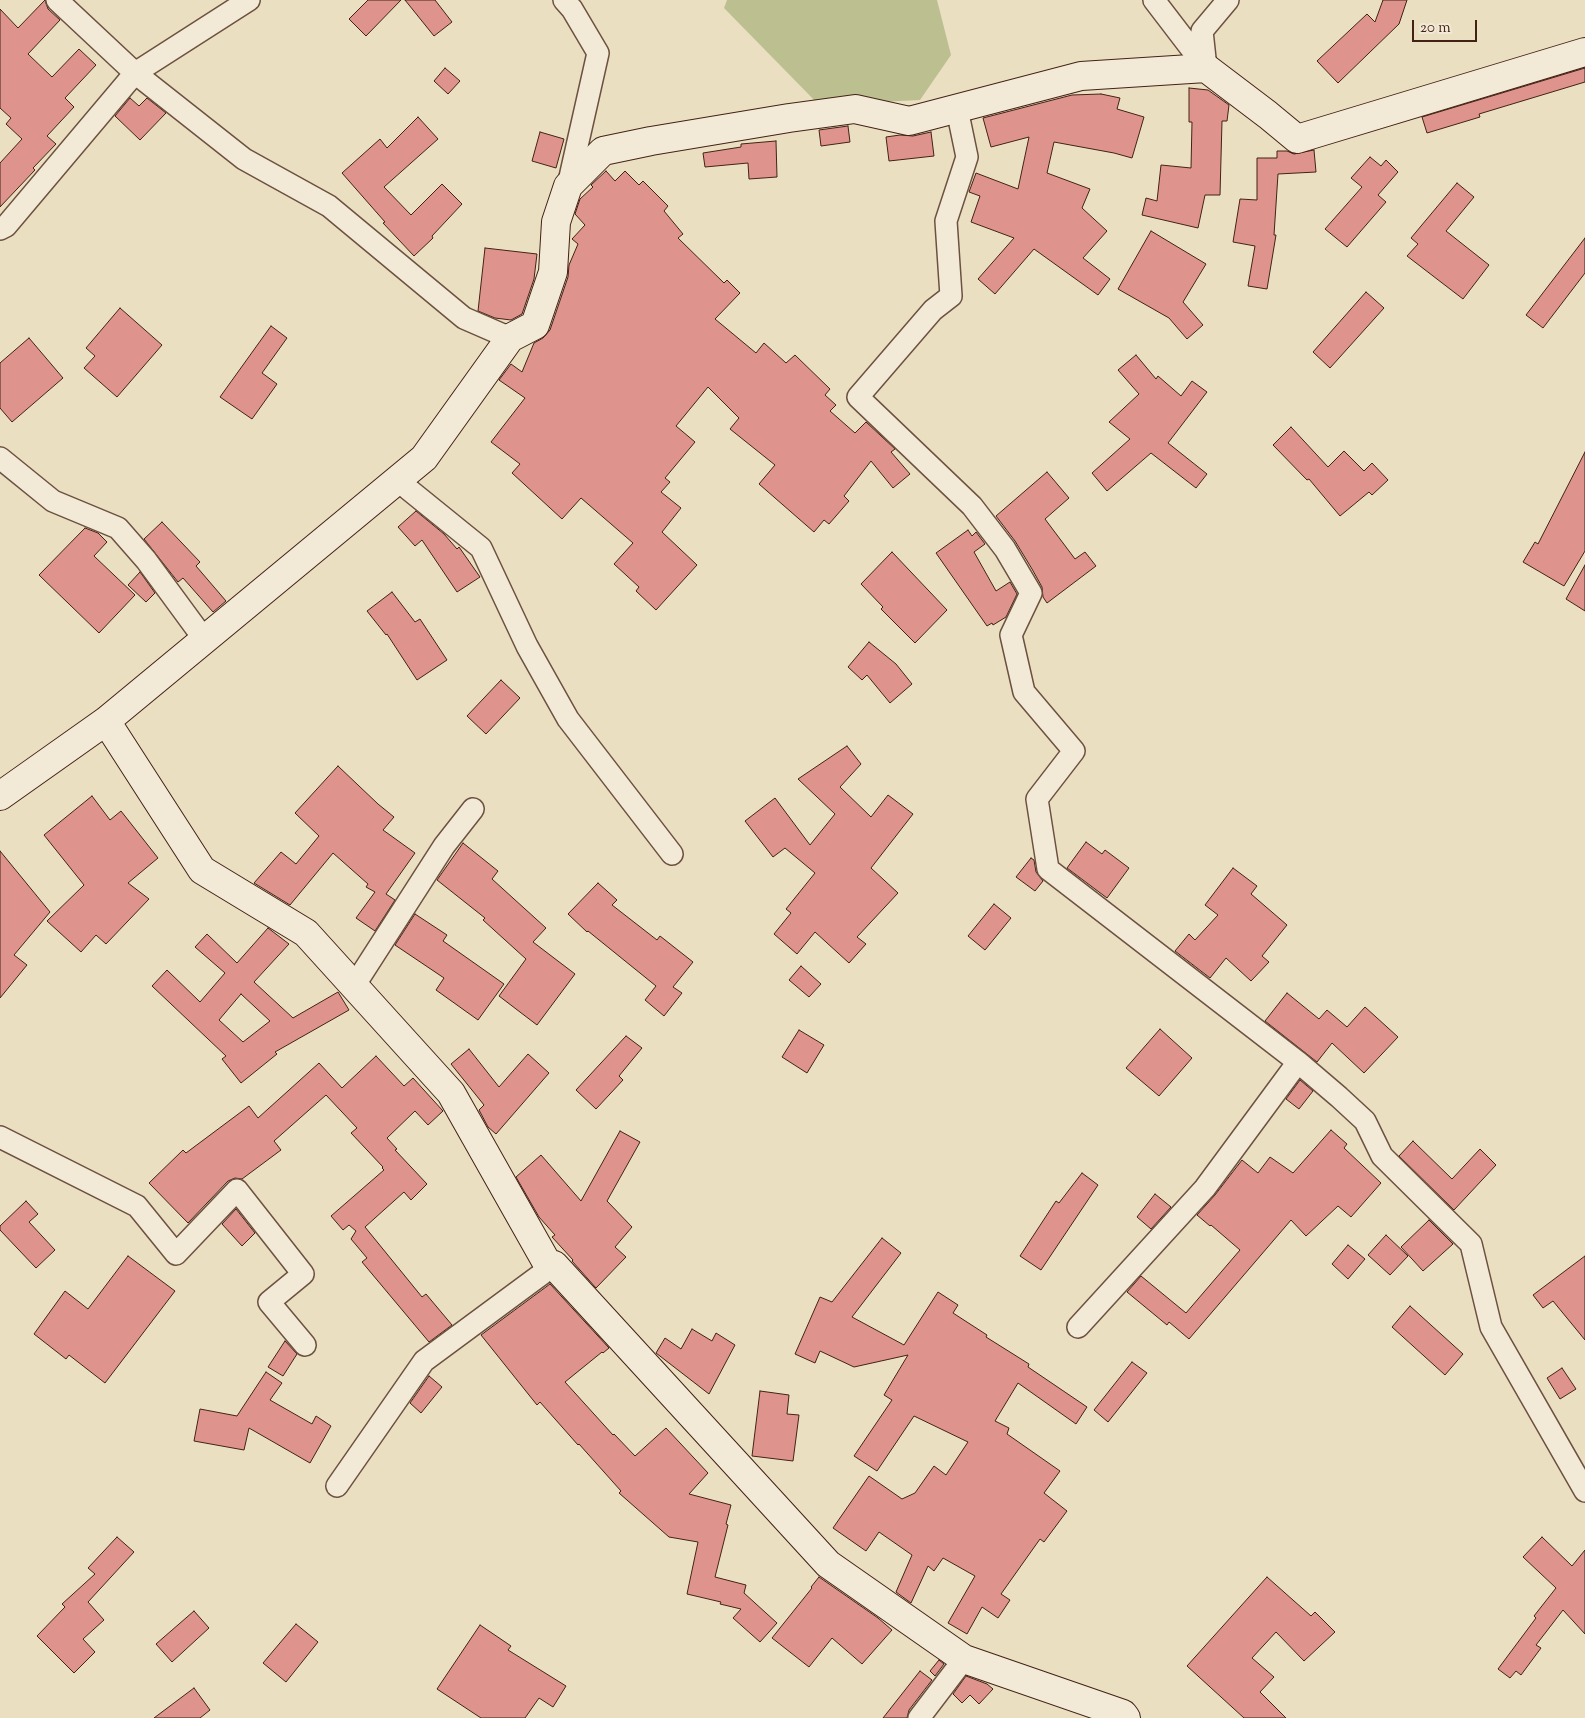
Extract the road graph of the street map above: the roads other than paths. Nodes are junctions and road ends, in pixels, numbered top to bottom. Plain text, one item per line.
1 (57, 0) edge
2 (249, 0) edge
3 (564, 0) edge
4 (1154, 0) edge
5 (1228, 0) edge
6 (1585, 52) edge
7 (1206, 68) junction
8 (135, 73) junction
9 (957, 109) junction
10 (568, 186) junction
11 (0, 229) edge
12 (510, 338) junction
13 (0, 458) edge
14 (397, 480) junction
15 (204, 639) junction
16 (106, 721) junction
17 (0, 796) edge
18 (473, 810) dead end
19 (672, 854) dead end
20 (354, 986) junction
21 (1298, 1062) junction
22 (0, 1137) edge
23 (554, 1265) junction
24 (1078, 1327) dead end
25 (305, 1345) dead end
26 (337, 1486) dead end
27 (1585, 1490) edge
28 (964, 1659) junction
29 (919, 1718) edge
30 (1126, 1718) edge

1 - 8 street
2 - 8 street
3 - 10 street
4 - 7 street
5 - 7 street
6 - 7 street
7 - 9 street
8 - 11 street
8 - 12 street
9 - 10 street
9 - 21 street
10 - 12 street
12 - 14 street
13 - 15 street
14 - 15 street
14 - 19 street
15 - 16 street
16 - 17 street
16 - 20 street
18 - 20 street
20 - 23 street
21 - 24 street
21 - 27 street
22 - 25 street
23 - 26 street
23 - 28 street
28 - 29 street
28 - 30 street

